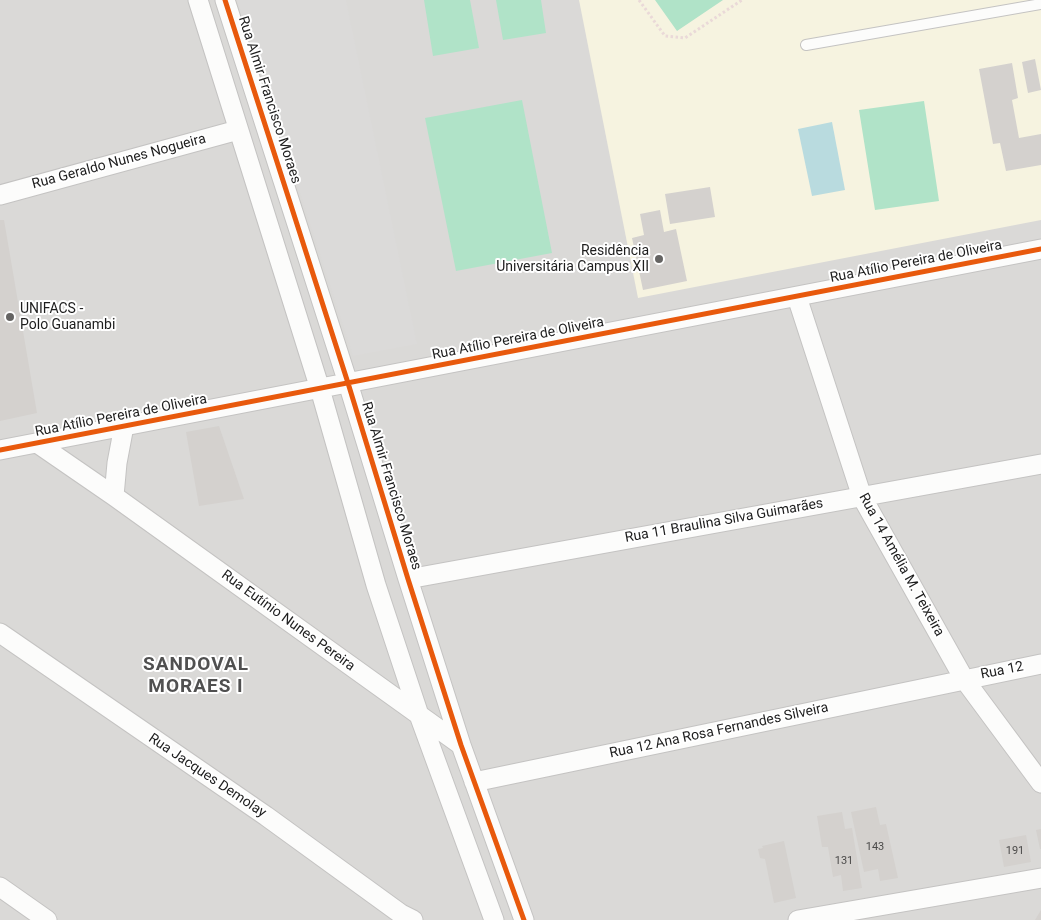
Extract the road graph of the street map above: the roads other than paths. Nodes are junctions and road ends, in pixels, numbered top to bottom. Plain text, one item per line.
1 (198, 0) edge
2 (225, 0) edge
3 (1041, 4) edge
4 (806, 45) dead end
5 (238, 130) junction
6 (0, 195) edge
7 (1041, 250) edge
8 (797, 296) junction
9 (348, 383) junction
10 (320, 389) junction
11 (124, 426) junction
12 (37, 443) junction
13 (0, 450) edge
14 (1041, 464) edge
15 (114, 496) junction
16 (862, 496) junction
17 (408, 579) junction
18 (0, 634) edge
19 (1041, 664) edge
20 (964, 679) junction
21 (419, 715) junction
22 (461, 745) junction
23 (474, 782) junction
24 (1041, 783) edge
25 (1041, 878) edge
26 (0, 886) edge
27 (886, 912) edge
28 (47, 920) edge
29 (412, 920) edge
30 (494, 920) edge
31 (524, 920) edge
32 (798, 920) edge

1 - 5 street
2 - 9 street, Rua Almir Francisco Moraes
3 - 4 lane
5 - 6 street, Rua Geraldo Nunes Nogueira
5 - 10 street
7 - 8 street, Rua Atílio Pereira de Oliveira
8 - 9 street, Rua Atílio Pereira de Oliveira
8 - 16 street, Rua 14 Amélia M. Teixeira
9 - 10 street, Rua Atílio Pereira de Oliveira
9 - 17 street, Rua Almir Francisco Moraes
10 - 11 street, Rua Atílio Pereira de Oliveira
10 - 21 street
11 - 12 street, Rua Atílio Pereira de Oliveira
11 - 15 street
12 - 13 street, Rua Atílio Pereira de Oliveira
12 - 15 street, Rua Eutínio Nunes Pereira
14 - 16 street, Rua 11 Braulina Silva Guimarães
15 - 21 street, Rua Eutínio Nunes Pereira
16 - 17 street, Rua 11 Braulina Silva Guimarães
16 - 20 street, Rua 14 Amélia M. Teixeira
17 - 22 street, Rua Almir Francisco Moraes
18 - 29 street, Rua Jacques Demolay
19 - 20 street, Rua 12
20 - 23 street, Rua 12 Ana Rosa Fernandes Silveira
20 - 24 street, Rua 14 Amélia M. Teixeira
21 - 22 street, Rua Eutínio Nunes Pereira
21 - 30 street
22 - 23 street, Rua Almir Francisco Moraes
23 - 31 street, Rua Almir Francisco Moraes
25 - 27 street
26 - 28 street
27 - 32 street

